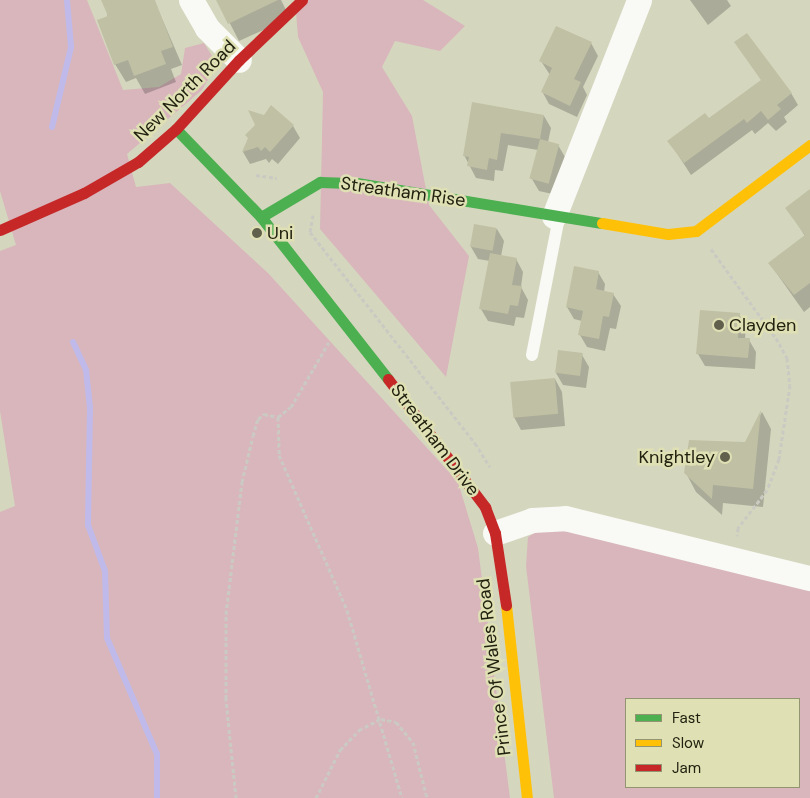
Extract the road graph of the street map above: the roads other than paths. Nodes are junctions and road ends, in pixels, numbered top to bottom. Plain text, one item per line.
1 (191, 0) edge
2 (302, 0) edge
3 (639, 0) edge
4 (239, 60) junction
5 (176, 129) junction
6 (810, 145) edge
7 (556, 216) junction
8 (262, 217) junction
9 (0, 230) edge
10 (532, 355) dead end
11 (495, 533) junction
12 (810, 578) edge
13 (527, 798) edge

1 - 4 street
2 - 4 street, New North Road
3 - 7 street
4 - 5 street, New North Road
5 - 8 street, Streatham Drive
5 - 9 street, New North Road
6 - 7 street, Streatham Rise
7 - 8 street, Streatham Rise
7 - 10 lane
8 - 11 street, Streatham Drive
11 - 12 street
11 - 13 street, Prince Of Wales Road

